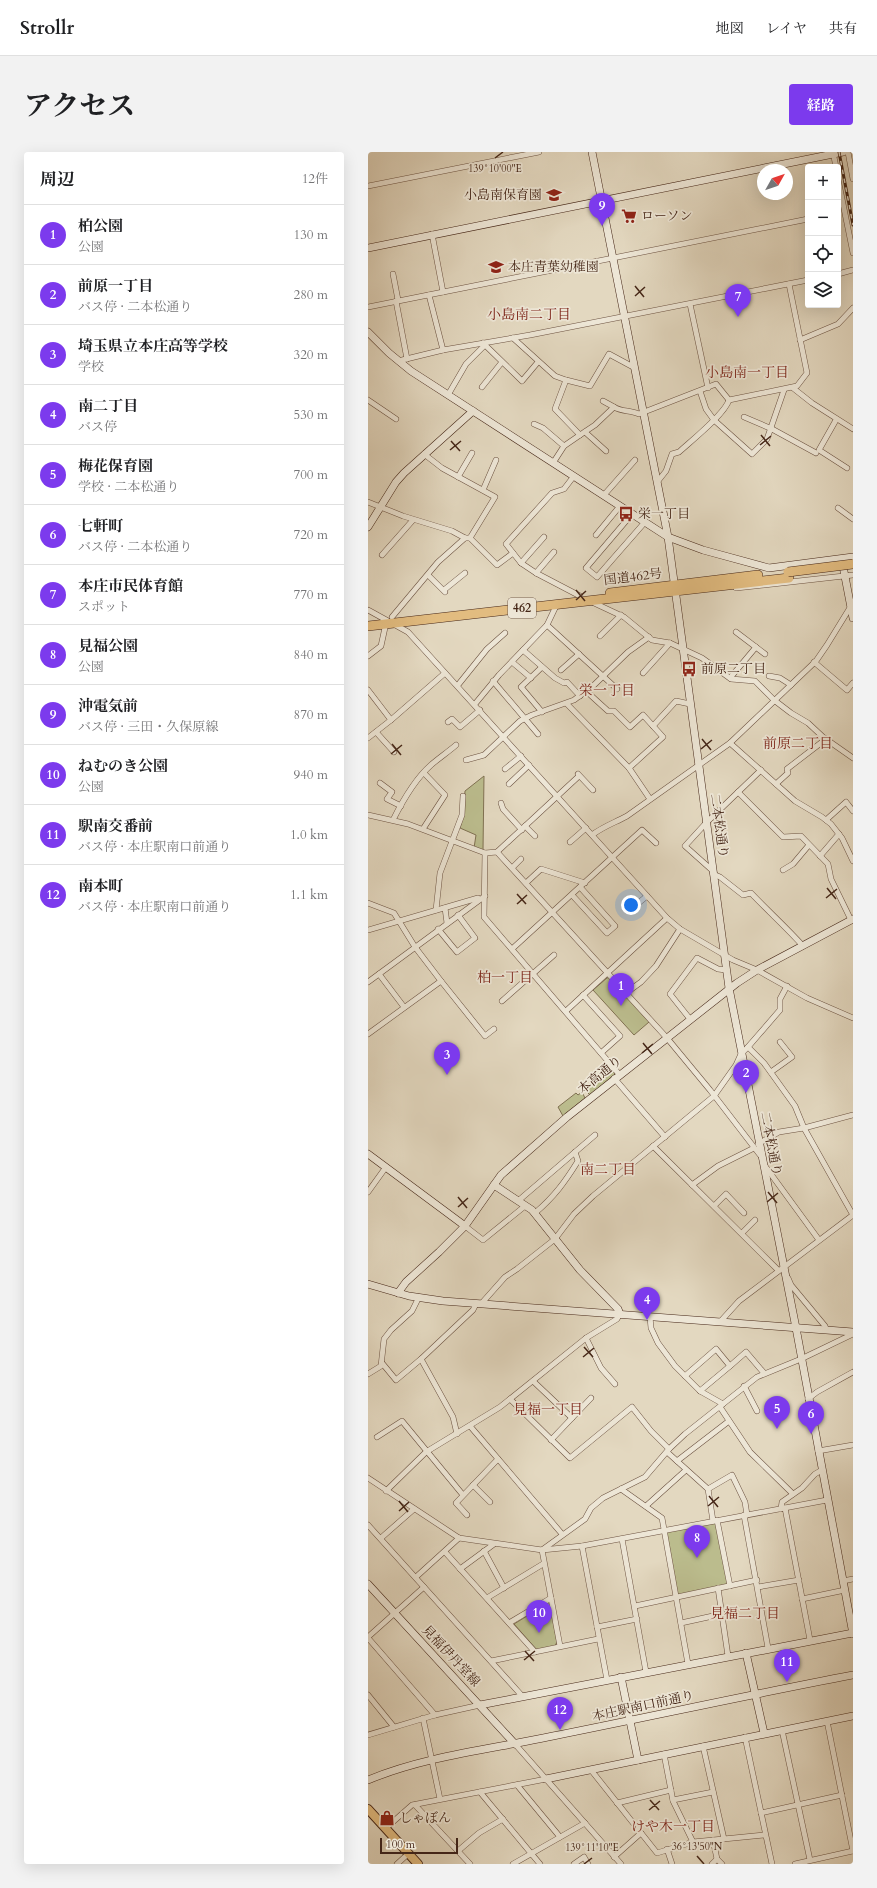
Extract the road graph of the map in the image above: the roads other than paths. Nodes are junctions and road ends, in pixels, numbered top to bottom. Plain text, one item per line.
1 (539, 152) edge
2 (592, 152) edge
3 (843, 152) edge
4 (848, 152) edge
5 (833, 153) edge
6 (835, 164) edge
7 (853, 179) edge
8 (368, 186) edge
9 (841, 196) edge
10 (602, 200) junction
11 (841, 212) edge
12 (844, 212) junction
13 (805, 220) edge
14 (432, 234) junction
15 (368, 248) edge
16 (853, 254) edge
17 (613, 258) junction
18 (853, 270) edge
19 (841, 273) edge
20 (393, 274) dead end
21 (805, 281) edge
22 (789, 284) junction
23 (443, 292) junction
24 (429, 295) junction
25 (397, 300) junction
26 (690, 304) junction
27 (368, 307) edge
28 (853, 308) edge
29 (624, 316) junction
30 (368, 332) edge
31 (513, 338) junction
32 (800, 340) junction
33 (484, 344) junction
34 (443, 350) junction
35 (407, 359) junction
36 (398, 361) junction
37 (502, 362) junction
38 (538, 362) junction
39 (635, 368) junction
40 (566, 380) junction
41 (482, 387) dead end
42 (708, 388) junction
43 (793, 388) junction
44 (784, 390) junction
45 (700, 391) junction
46 (448, 395) junction
47 (368, 400) edge
48 (729, 400) junction
49 (603, 401) dead end
50 (614, 407) junction
51 (473, 411) junction
52 (643, 412) junction
53 (744, 417) dead end
54 (396, 419) dead end
55 (714, 420) junction
56 (836, 420) junction
57 (534, 424) dead end
58 (772, 428) junction
59 (853, 429) edge
60 (585, 432) junction
61 (580, 435) junction
62 (564, 446) junction
63 (606, 450) dead end
64 (472, 453) dead end
65 (816, 453) dead end
66 (424, 454) junction
67 (496, 460) dead end
68 (635, 460) dead end
69 (553, 463) junction
70 (847, 468) dead end
71 (574, 476) junction
72 (458, 477) junction
73 (658, 480) junction
74 (483, 490) junction
75 (604, 495) junction
76 (368, 502) edge
77 (381, 506) junction
78 (620, 506) junction
79 (838, 508) dead end
80 (632, 514) junction
81 (853, 519) edge
82 (413, 520) junction
83 (645, 522) junction
84 (368, 527) edge
85 (596, 535) dead end
86 (544, 537) dead end
87 (668, 537) junction
88 (467, 538) junction
89 (554, 552) dead end
90 (513, 553) junction
91 (382, 555) dead end
92 (853, 557) edge
93 (842, 559) junction
94 (521, 563) junction
95 (853, 564) edge
96 (853, 570) edge
97 (465, 573) dead end
98 (536, 573) junction
99 (428, 575) junction
100 (789, 575) junction
101 (853, 575) edge
102 (845, 576) junction
103 (675, 588) junction
104 (734, 588) junction
105 (580, 596) junction
106 (589, 600) junction
107 (557, 604) junction
108 (850, 606) junction
109 (368, 610) edge
110 (621, 615) junction
111 (853, 618) edge
112 (389, 620) junction
113 (368, 621) edge
114 (546, 625) junction
115 (368, 626) edge
116 (736, 632) dead end
117 (505, 634) dead end
118 (600, 636) dead end
119 (649, 637) junction
120 (670, 643) junction
121 (756, 647) junction
122 (683, 649) junction
123 (523, 650) junction
124 (579, 654) junction
125 (765, 654) dead end
126 (368, 656) edge
127 (512, 662) junction
128 (814, 662) junction
129 (542, 667) junction
130 (562, 670) dead end
131 (445, 672) junction
132 (643, 673) dead end
133 (602, 676) junction
134 (769, 676) dead end
135 (531, 678) junction
136 (730, 678) junction
137 (494, 681) junction
138 (853, 683) edge
139 (458, 685) junction
140 (791, 685) junction
141 (617, 689) dead end
142 (368, 690) edge
143 (586, 691) junction
144 (580, 696) junction
145 (774, 700) junction
146 (475, 704) junction
147 (567, 704) junction
148 (690, 704) junction
149 (480, 710) junction
150 (542, 712) junction
151 (525, 719) junction
152 (391, 720) junction
153 (448, 722) dead end
154 (653, 726) junction
155 (376, 732) junction
156 (538, 734) dead end
157 (503, 736) junction
158 (368, 738) edge
159 (826, 739) junction
160 (730, 743) junction
161 (456, 745) dead end
162 (394, 752) dead end
163 (521, 756) junction
164 (853, 758) edge
165 (466, 760) dead end
166 (529, 765) junction
167 (699, 766) junction
168 (629, 768) junction
169 (505, 770) dead end
170 (761, 770) junction
171 (424, 773) junction
172 (380, 783) dead end
173 (509, 784) dead end
174 (776, 784) junction
175 (593, 790) dead end
176 (738, 792) junction
177 (463, 796) dead end
178 (558, 796) junction
179 (650, 799) junction
180 (501, 803) dead end
181 (401, 806) junction
182 (853, 811) edge
183 (369, 817) edge
184 (393, 820) junction
185 (826, 820) junction
186 (706, 823) junction
187 (524, 828) junction
188 (586, 828) junction
189 (423, 829) junction
190 (839, 834) junction
191 (592, 835) junction
192 (535, 836) dead end
193 (453, 840) junction
194 (570, 842) dead end
195 (656, 843) dead end
196 (809, 845) junction
197 (497, 852) junction
198 (485, 853) junction
199 (820, 856) junction
200 (612, 858) junction
201 (522, 859) dead end
202 (853, 860) edge
203 (512, 868) junction
204 (783, 870) dead end
205 (713, 873) junction
206 (526, 883) junction
207 (585, 883) junction
208 (580, 887) junction
209 (572, 895) junction
210 (485, 896) junction
211 (647, 896) junction
212 (368, 903) edge
213 (444, 908) junction
214 (631, 909) dead end
215 (436, 910) junction
216 (553, 912) junction
217 (458, 915) junction
218 (667, 918) junction
219 (852, 920) edge
220 (398, 921) junction
221 (447, 923) junction
222 (438, 929) junction
223 (680, 929) junction
224 (368, 930) edge
225 (802, 946) junction
226 (415, 947) junction
227 (512, 949) junction
228 (554, 955) dead end
229 (723, 955) junction
230 (726, 970) junction
231 (757, 970) junction
232 (533, 973) junction
233 (379, 974) junction
234 (608, 974) junction
235 (441, 981) junction
236 (368, 982) edge
237 (787, 986) junction
238 (729, 988) junction
239 (626, 993) junction
240 (584, 995) junction
241 (502, 1001) dead end
242 (404, 1007) junction
243 (566, 1011) junction
244 (853, 1018) edge
245 (690, 1019) junction
246 (494, 1029) dead end
247 (368, 1034) edge
248 (667, 1038) junction
249 (780, 1042) dead end
250 (748, 1047) junction
251 (601, 1053) junction
252 (741, 1054) junction
253 (771, 1072) junction
254 (617, 1076) junction
255 (714, 1096) junction
256 (853, 1115) edge
257 (804, 1128) junction
258 (595, 1135) dead end
259 (665, 1136) junction
260 (653, 1146) junction
261 (756, 1146) junction
262 (574, 1152) junction
263 (368, 1154) edge
264 (763, 1164) junction
265 (386, 1167) junction
266 (494, 1185) junction
267 (692, 1185) junction
268 (368, 1192) edge
269 (518, 1201) junction
270 (525, 1206) junction
271 (714, 1206) junction
272 (535, 1213) junction
273 (744, 1213) dead end
274 (853, 1215) edge
275 (755, 1220) dead end
276 (465, 1226) junction
277 (742, 1233) junction
278 (555, 1239) junction
279 (819, 1240) junction
280 (780, 1269) junction
281 (368, 1284) edge
282 (398, 1293) junction
283 (419, 1297) junction
284 (478, 1304) junction
285 (620, 1314) junction
286 (650, 1317) junction
287 (720, 1322) junction
288 (796, 1328) junction
289 (826, 1329) junction
290 (853, 1333) edge
291 (586, 1338) junction
292 (421, 1359) junction
293 (801, 1360) junction
294 (382, 1363) junction
295 (730, 1366) junction
296 (853, 1372) edge
297 (764, 1373) junction
298 (368, 1374) edge
299 (685, 1376) junction
300 (533, 1381) junction
301 (615, 1384) dead end
302 (744, 1386) junction
303 (700, 1391) junction
304 (591, 1398) dead end
305 (510, 1399) junction
306 (808, 1399) junction
307 (722, 1406) junction
308 (757, 1411) dead end
309 (572, 1418) junction
310 (729, 1420) junction
311 (470, 1426) junction
312 (457, 1434) junction
313 (377, 1437) dead end
314 (551, 1440) junction
315 (853, 1446) edge
316 (668, 1451) junction
317 (818, 1451) junction
318 (426, 1452) junction
319 (498, 1459) junction
320 (677, 1461) junction
321 (686, 1470) junction
322 (822, 1470) junction
323 (368, 1478) edge
324 (474, 1485) junction
325 (621, 1489) junction
326 (708, 1489) junction
327 (386, 1490) junction
328 (793, 1494) junction
329 (463, 1495) junction
330 (827, 1500) junction
331 (490, 1502) dead end
332 (646, 1506) junction
333 (783, 1508) junction
334 (414, 1509) junction
335 (467, 1515) dead end
336 (746, 1515) junction
337 (715, 1520) junction
338 (368, 1525) edge
339 (664, 1530) junction
340 (562, 1534) junction
341 (380, 1538) junction
342 (459, 1538) junction
343 (622, 1539) junction
344 (494, 1544) junction
345 (582, 1546) junction
346 (542, 1550) junction
347 (484, 1551) junction
348 (445, 1552) junction
349 (543, 1564) junction
350 (460, 1569) junction
351 (416, 1577) junction
352 (853, 1579) edge
353 (757, 1580) junction
354 (799, 1580) junction
355 (843, 1581) junction
356 (368, 1584) edge
357 (730, 1586) junction
358 (424, 1587) junction
359 (758, 1587) junction
360 (504, 1588) junction
361 (718, 1588) junction
362 (844, 1590) junction
363 (676, 1597) junction
364 (487, 1598) junction
365 (551, 1598) junction
366 (802, 1599) junction
367 (635, 1606) junction
368 (395, 1613) junction
369 (722, 1614) junction
370 (637, 1619) junction
371 (509, 1623) junction
372 (681, 1623) junction
373 (597, 1627) junction
374 (853, 1633) edge
375 (368, 1638) edge
376 (598, 1639) junction
377 (810, 1640) junction
378 (560, 1646) junction
379 (768, 1648) junction
380 (535, 1652) junction
381 (746, 1653) junction
382 (728, 1656) junction
383 (492, 1661) junction
384 (688, 1664) junction
385 (646, 1672) junction
386 (853, 1675) edge
387 (621, 1677) junction
388 (607, 1680) junction
389 (755, 1694) junction
390 (368, 1695) edge
391 (523, 1697) junction
392 (480, 1705) junction
393 (435, 1715) junction
394 (853, 1716) edge
395 (423, 1718) junction
396 (629, 1721) junction
397 (827, 1721) junction
398 (394, 1727) junction
399 (782, 1730) junction
400 (764, 1733) junction
401 (368, 1735) edge
402 (745, 1738) junction
403 (515, 1744) junction
404 (703, 1746) junction
405 (664, 1754) junction
406 (638, 1760) junction
407 (432, 1761) junction
408 (591, 1770) junction
409 (546, 1779) junction
410 (368, 1780) edge
411 (517, 1785) junction
412 (671, 1790) junction
413 (480, 1792) junction
414 (713, 1792) junction
415 (842, 1795) junction
416 (440, 1799) junction
417 (673, 1800) junction
418 (617, 1803) junction
419 (415, 1805) junction
420 (798, 1805) junction
421 (368, 1808) edge
422 (761, 1814) junction
423 (503, 1818) junction
424 (585, 1823) junction
425 (386, 1828) junction
426 (641, 1833) junction
427 (766, 1835) junction
428 (560, 1837) junction
429 (724, 1839) junction
430 (713, 1840) junction
431 (693, 1842) junction
432 (667, 1850) junction
433 (458, 1851) junction
434 (853, 1851) edge
435 (532, 1853) junction
436 (408, 1854) junction
437 (614, 1857) junction
438 (717, 1859) junction
439 (810, 1860) junction
440 (803, 1863) edge
441 (397, 1864) edge
442 (418, 1864) edge
443 (470, 1864) edge
444 (513, 1864) edge
445 (540, 1864) edge
446 (574, 1864) edge
447 (588, 1864) edge
448 (621, 1864) edge
449 (672, 1864) edge
450 (712, 1864) edge
451 (722, 1864) edge
452 (772, 1864) edge
453 (795, 1864) edge

1 - 8 street
2 - 10 street, 二本松通り
3 - 5 street
4 - 7 street
5 - 6 street
5 - 10 street
9 - 12 street
10 - 14 street
10 - 17 street, 二本松通り
11 - 12 street
12 - 16 street
13 - 17 street
14 - 15 street
14 - 23 street
17 - 23 street
17 - 29 street, 二本松通り
18 - 19 street
20 - 25 street
21 - 22 street
22 - 26 street
22 - 32 street
23 - 24 street
24 - 25 street
24 - 34 street
25 - 27 street
25 - 35 street
26 - 29 street
26 - 42 street
28 - 32 street
29 - 31 street
29 - 39 street, 二本松通り
30 - 36 street
31 - 33 street
31 - 38 street
32 - 43 street
33 - 34 street
33 - 37 street
33 - 46 street
34 - 35 street
35 - 36 street
36 - 46 street
37 - 38 street
37 - 41 street
38 - 40 street
39 - 40 street
39 - 52 street, 二本松通り
40 - 61 street
42 - 45 street
42 - 48 street
43 - 44 street
43 - 56 street
44 - 48 street
44 - 58 street
45 - 52 street
45 - 55 street
46 - 51 street
47 - 54 street
48 - 55 street
49 - 50 street
50 - 52 street
50 - 60 street
51 - 66 street
51 - 69 street
52 - 73 street, 二本松通り
53 - 58 street
55 - 58 street
55 - 73 street
56 - 59 street
56 - 70 street
57 - 62 street
58 - 65 street
60 - 61 street
60 - 63 street
61 - 62 street
62 - 69 street
64 - 72 street
66 - 72 street
66 - 77 street
67 - 74 street
68 - 75 street
69 - 71 street
71 - 75 street
71 - 90 street
72 - 74 street
73 - 87 street, 二本松通り
74 - 88 street
75 - 78 street
76 - 77 street
77 - 82 street
77 - 84 street
78 - 80 street
78 - 85 street
79 - 81 street
80 - 83 street
80 - 83 street
82 - 88 street
82 - 91 street
83 - 87 street
86 - 94 street
87 - 93 street
87 - 103 street, 二本松通り
88 - 90 street
88 - 99 street
89 - 98 street
90 - 94 street
92 - 93 street
93 - 102 street
94 - 98 street
95 - 100 highway, 国道462号 / 462, bridge
96 - 100 highway, 国道462号 / 462
97 - 99 street
98 - 105 street
99 - 112 street
100 - 103 highway, 国道462号 / 462
100 - 104 highway, 国道462号 / 462
101 - 102 street
102 - 104 street
102 - 108 street
103 - 104 highway, 国道462号 / 462
103 - 105 highway, 国道462号 / 462
103 - 106 highway, 国道462号 / 462
103 - 122 street, 二本松通り
105 - 112 highway, 国道462号 / 462
106 - 107 highway, 国道462号 / 462
106 - 110 street
107 - 112 highway, 国道462号 / 462
107 - 114 street
108 - 111 street
108 - 128 street
109 - 112 street
110 - 118 street
110 - 119 street
112 - 113 highway, 国道462号 / 462
112 - 115 highway, 国道462号 / 462
112 - 126 street
112 - 131 street
114 - 123 street
114 - 124 street
116 - 121 street
117 - 139 street
119 - 120 street
119 - 133 street
120 - 122 street
120 - 132 street
121 - 125 street
121 - 136 street
122 - 136 street
122 - 148 street, 二本松通り
123 - 127 street
123 - 129 street
124 - 130 street
124 - 133 street
127 - 135 street
127 - 137 street
128 - 138 street
128 - 140 street
129 - 135 street
129 - 144 street
131 - 139 street
131 - 152 street
133 - 141 street
133 - 143 street
134 - 140 street
135 - 150 street
136 - 145 street
137 - 146 street
137 - 151 street
139 - 146 street
140 - 145 street
142 - 152 street
143 - 144 street
143 - 154 street
144 - 147 street
145 - 159 street
145 - 160 street
146 - 149 street
147 - 150 street
147 - 168 street
148 - 154 street
148 - 167 street, 二本松通り
149 - 153 street
149 - 157 street
150 - 151 street
151 - 156 street
151 - 157 street
152 - 155 street
154 - 168 street
155 - 158 street
155 - 162 street
157 - 163 street
157 - 165 street
159 - 164 street
159 - 174 street
160 - 167 street
160 - 170 street
161 - 171 street
163 - 166 street
163 - 169 street
166 - 173 street
166 - 178 street
167 - 179 street
167 - 186 street, 二本松通り
168 - 179 street
170 - 174 street
170 - 176 street
171 - 181 street
171 - 189 street
172 - 181 street
174 - 185 street
175 - 178 street
176 - 186 street
176 - 196 street
177 - 193 street
178 - 187 street
178 - 188 street
179 - 191 street
180 - 187 street
181 - 184 street
182 - 185 street
183 - 184 street
184 - 189 street
185 - 190 street
186 - 205 street, 二本松通り
186 - 205 street
187 - 192 street
187 - 197 street
188 - 191 street
188 - 194 street
189 - 193 street
190 - 199 street
190 - 202 street
191 - 200 street
193 - 198 street
193 - 215 street
195 - 200 street
196 - 199 street
196 - 204 street
197 - 198 street
197 - 203 street
198 - 210 street
199 - 219 street
200 - 207 street
200 - 211 street
201 - 203 street
203 - 206 street
205 - 225 street
205 - 229 street, 二本松通り
206 - 207 street
206 - 216 street
207 - 208 street
208 - 209 street
208 - 209 street
209 - 216 street
210 - 213 street
210 - 217 street
210 - 227 street
211 - 214 street
211 - 218 street
212 - 220 street
213 - 215 street
213 - 221 street
215 - 220 street
216 - 227 street
216 - 234 street
217 - 221 street
217 - 222 street
218 - 223 street
218 - 234 street
219 - 225 street, 本高通り
220 - 224 street
220 - 226 street
221 - 222 street
222 - 226 street
223 - 229 street
223 - 239 street
225 - 231 street, 本高通り
226 - 233 street
226 - 235 street
227 - 232 street
228 - 232 street
229 - 230 street, 二本松通り
229 - 231 street
230 - 238 street, 二本松通り
230 - 245 street
231 - 237 street
231 - 238 street, 本高通り
232 - 241 street
232 - 243 street
233 - 236 street
233 - 242 street
234 - 239 street
234 - 240 street
235 - 242 street
235 - 246 street
237 - 244 street
237 - 250 street
238 - 245 street, 本高通り
238 - 252 street, 二本松通り
239 - 248 street
240 - 243 street
240 - 251 street
242 - 247 street
243 - 251 street
245 - 248 street, 本高通り
248 - 254 street, 本高通り
248 - 255 street
249 - 253 street
250 - 252 street
250 - 253 street
251 - 254 street
252 - 255 street
252 - 261 street, 二本松通り
253 - 257 street
254 - 259 street
254 - 266 street, 本高通り
255 - 259 street
255 - 261 street
256 - 257 street
257 - 261 street
257 - 274 street
258 - 262 street
259 - 260 street
260 - 267 street
260 - 278 street
261 - 264 street, 二本松通り
261 - 267 street
262 - 269 street
262 - 272 street
263 - 265 street
264 - 279 street
264 - 280 street, 二本松通り
265 - 268 street
265 - 276 street
266 - 269 street
266 - 276 street, 本高通り
267 - 271 street
269 - 270 street
270 - 272 street
270 - 276 street
271 - 273 street
271 - 277 street
272 - 278 street
274 - 279 street
275 - 277 street
276 - 282 street, 本高通り
277 - 280 street
278 - 284 street
278 - 285 street
279 - 280 street
280 - 287 street
280 - 288 street, 二本松通り
280 - 289 street
281 - 282 street
282 - 283 street
283 - 284 street
283 - 294 street
284 - 285 street
284 - 292 street
285 - 286 street
285 - 291 street
286 - 287 street
286 - 299 street
287 - 288 street
288 - 289 street
288 - 293 street, 二本松通り
289 - 290 street
290 - 293 street
291 - 300 street
291 - 301 street
292 - 294 street
292 - 312 street
293 - 297 street
293 - 306 street, 二本松通り
294 - 298 street
295 - 297 street
295 - 299 street
295 - 303 street
296 - 306 street
297 - 302 street
299 - 303 street
300 - 305 street
300 - 309 street
302 - 307 street
302 - 308 street
303 - 307 street
304 - 309 street
305 - 311 street
305 - 314 street
306 - 317 street, 二本松通り
307 - 310 street
307 - 316 street
309 - 314 street
310 - 320 street
310 - 328 street
311 - 312 street
311 - 319 street
312 - 318 street
313 - 318 street
314 - 316 street
315 - 317 street
316 - 320 street
316 - 325 street
317 - 322 street, 二本松通り
318 - 327 street
318 - 329 street
319 - 324 street
319 - 340 street
320 - 321 street
321 - 326 street
321 - 332 street
322 - 328 street
322 - 330 street, 二本松通り
323 - 327 street
324 - 329 street
324 - 331 street
325 - 332 street
325 - 340 street
326 - 336 street
326 - 337 street
327 - 334 street
328 - 333 street
329 - 335 street
330 - 333 street
330 - 355 street, 二本松通り
332 - 339 street
333 - 336 street
333 - 354 street
334 - 341 street
334 - 342 street
336 - 337 street
336 - 353 street
337 - 339 street
337 - 357 street
338 - 341 street
339 - 343 street
339 - 363 street
340 - 346 street
341 - 351 street
342 - 344 street
342 - 348 street
343 - 345 street
343 - 367 street
344 - 346 street
344 - 347 street
345 - 346 street
345 - 373 street
346 - 349 street
347 - 350 street
347 - 360 street
348 - 350 street
348 - 351 street
349 - 360 street
349 - 365 street
350 - 364 street
351 - 358 street
352 - 355 street
353 - 357 street
353 - 359 street
354 - 359 street
354 - 366 street
355 - 362 street, 二本松通り
356 - 368 street, 見福伊丹堂線
357 - 361 street
358 - 368 street
358 - 383 street
359 - 379 street
360 - 364 street
361 - 363 street
361 - 369 street
362 - 366 street
362 - 374 street, 二本松通り
363 - 367 street
363 - 372 street
364 - 371 street
365 - 371 street
365 - 378 street
366 - 377 street
367 - 370 street
368 - 375 street
368 - 392 street, 見福伊丹堂線
369 - 372 street
369 - 382 street
370 - 373 street
370 - 385 street
371 - 380 street
372 - 384 street
373 - 376 street
374 - 377 street
375 - 393 street
376 - 378 street
376 - 388 street
377 - 379 street
378 - 380 street
379 - 381 street
380 - 383 street
381 - 382 street
381 - 389 street
382 - 384 street
383 - 391 street
384 - 385 street
385 - 387 street
386 - 389 street, 本庄駅南口前通り
387 - 388 street
387 - 396 street
388 - 391 street
389 - 396 street, 本庄駅南口前通り
389 - 400 street
390 - 398 street
391 - 392 street
392 - 393 street
392 - 403 street, 見福伊丹堂線
393 - 395 street
394 - 397 street
395 - 398 street
395 - 407 street
396 - 403 street, 本庄駅南口前通り
396 - 406 street
397 - 399 street
397 - 415 street
398 - 401 street
399 - 400 street
399 - 420 street
400 - 402 street
402 - 404 street
402 - 422 street
403 - 407 street, 本庄駅南口前通り
403 - 409 street
404 - 405 street
404 - 414 street
405 - 406 street
405 - 412 street
406 - 408 street
407 - 410 street, 本庄駅南口前通り
407 - 416 street
408 - 409 street
408 - 418 street
409 - 411 street
409 - 424 street
411 - 413 street
411 - 428 street
412 - 417 street
412 - 418 street
413 - 416 street
413 - 423 street
414 - 417 street
414 - 429 street
415 - 420 street
415 - 434 street
416 - 419 street
417 - 431 street
418 - 426 street
419 - 425 street
419 - 433 street
420 - 422 street
420 - 439 street
421 - 425 main road
422 - 427 street
423 - 433 street
423 - 435 street
424 - 428 street
424 - 437 street
425 - 436 main road
426 - 432 street
426 - 437 street
427 - 429 street
427 - 452 street
428 - 435 street
429 - 430 street
430 - 431 street
430 - 438 street
431 - 432 street
432 - 449 street
433 - 443 street
434 - 439 street
435 - 444 street
435 - 445 street
436 - 441 street
436 - 442 main road
437 - 448 street
438 - 450 street
438 - 451 street
439 - 440 street
440 - 453 street
446 - 447 street

